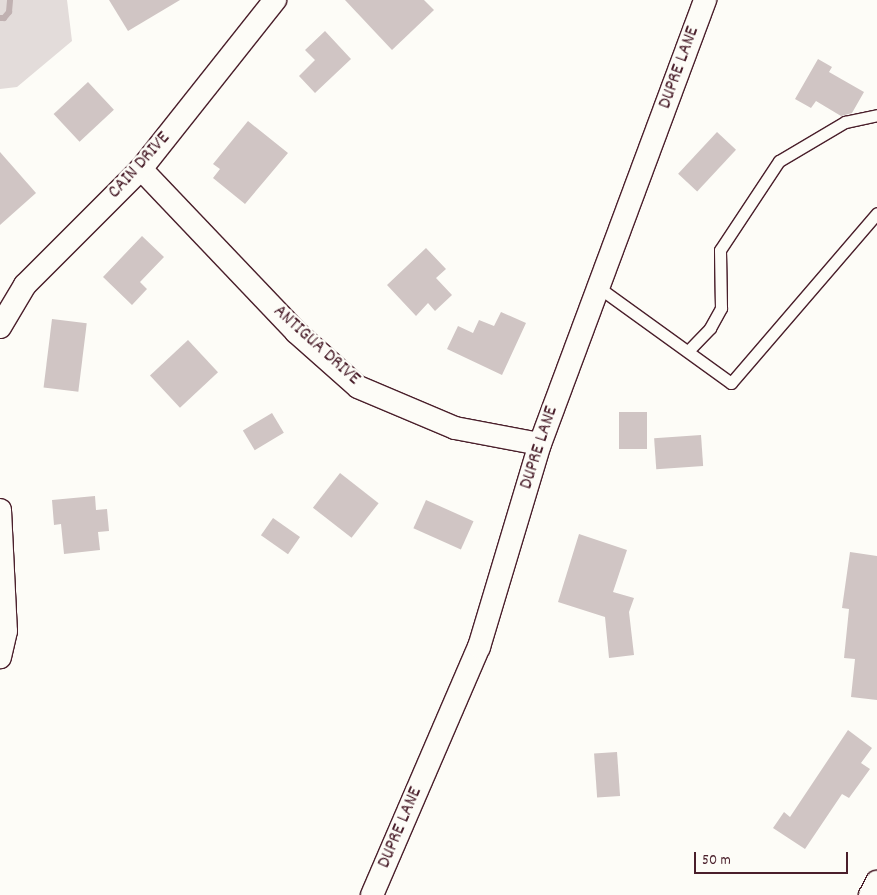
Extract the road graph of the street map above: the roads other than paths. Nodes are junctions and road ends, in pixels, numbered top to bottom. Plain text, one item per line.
1 (275, 0) edge
2 (705, 0) edge
3 (877, 115) edge
4 (142, 169) junction
5 (877, 213) edge
6 (598, 287) junction
7 (0, 327) edge
8 (688, 352) junction
9 (540, 444) junction
10 (0, 510) edge
11 (0, 657) edge
12 (877, 882) edge
13 (372, 895) edge
14 (870, 895) edge

1 - 4 street, CAIN DRIVE
2 - 6 street, DUPRE LANE
3 - 8 lane
4 - 7 street, CAIN DRIVE
4 - 9 street, ANTIGUA DRIVE
5 - 8 lane
6 - 8 lane
6 - 9 street, DUPRE LANE
9 - 13 street, DUPRE LANE
10 - 11 street
12 - 14 street

